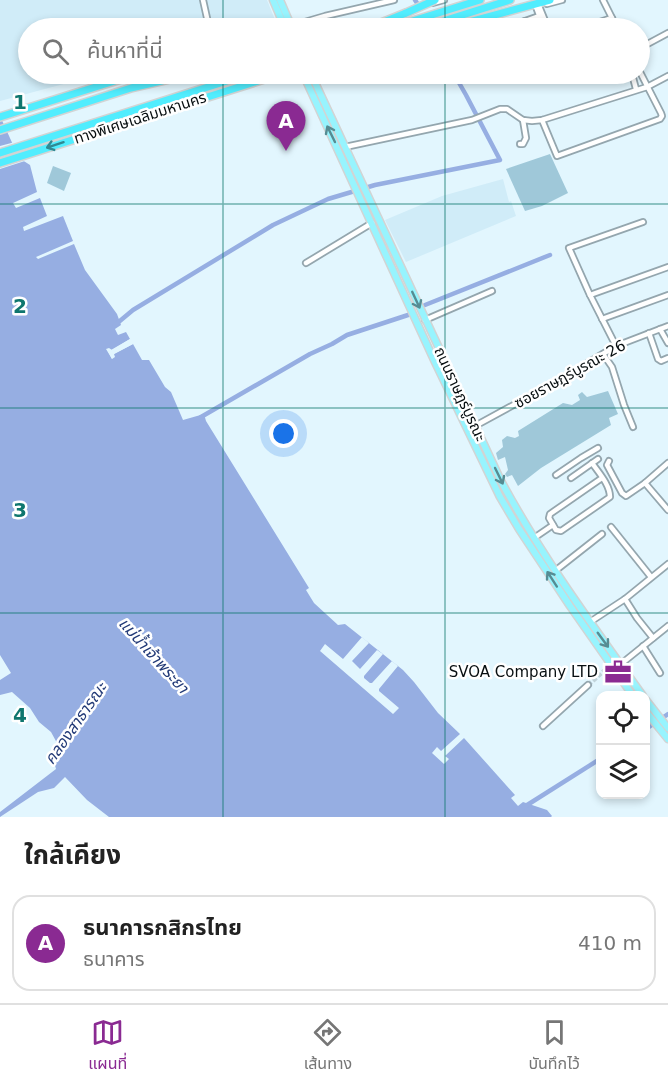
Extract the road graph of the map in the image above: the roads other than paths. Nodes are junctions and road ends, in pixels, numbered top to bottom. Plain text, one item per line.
1 (203, 0) edge
2 (273, 0) edge
3 (280, 0) edge
4 (394, 0) edge
5 (435, 0) edge
6 (444, 0) edge
7 (480, 0) edge
8 (510, 0) edge
9 (550, 0) edge
10 (562, 0) edge
11 (603, 0) edge
12 (538, 6) junction
13 (539, 16) joint
14 (207, 18) edge
15 (283, 18) edge
16 (286, 18) edge
17 (319, 18) edge
18 (388, 18) edge
19 (393, 18) edge
20 (422, 18) edge
21 (453, 18) edge
22 (484, 18) edge
23 (495, 18) edge
24 (533, 18) edge
25 (542, 18) edge
26 (612, 18) edge
27 (668, 33) edge
28 (650, 42) edge
29 (668, 75) edge
30 (105, 84) edge
31 (146, 84) edge
32 (217, 84) edge
33 (249, 84) edge
34 (307, 84) edge
35 (316, 84) edge
36 (635, 84) edge
37 (645, 84) edge
38 (647, 87) junction
39 (636, 89) junction
40 (668, 109) edge
41 (661, 113) junction
42 (0, 117) edge
43 (523, 120) junction
44 (542, 120) junction
45 (0, 130) edge
46 (520, 144) dead end
47 (345, 147) junction
48 (0, 153) edge
49 (0, 163) edge
50 (360, 188) junction
51 (643, 222) dead end
52 (372, 223) junction
53 (306, 263) dead end
54 (666, 268) edge
55 (668, 275) edge
56 (492, 291) dead end
57 (590, 295) junction
58 (668, 295) edge
59 (602, 319) junction
60 (425, 320) junction
61 (668, 326) edge
62 (660, 329) junction
63 (649, 333) junction
64 (668, 343) edge
65 (616, 346) junction
66 (603, 354) junction
67 (668, 358) edge
68 (475, 426) junction
69 (633, 427) dead end
70 (598, 448) dead end
71 (598, 459) dead end
72 (609, 461) dead end
73 (592, 463) junction
74 (668, 463) edge
75 (556, 475) dead end
76 (602, 477) junction
77 (571, 478) dead end
78 (645, 483) junction
79 (668, 510) edge
80 (553, 525) junction
81 (611, 528) dead end
82 (602, 534) dead end
83 (534, 538) junction
84 (668, 564) edge
85 (555, 571) junction
86 (651, 578) junction
87 (624, 599) junction
88 (590, 622) junction
89 (668, 626) edge
90 (653, 638) junction
91 (643, 646) junction
92 (611, 664) junction
93 (621, 664) junction
94 (605, 670) tunnel mouth
95 (660, 673) dead end
96 (588, 685) tunnel mouth
97 (630, 691) edge
98 (640, 691) edge
99 (650, 711) edge
100 (650, 712) edge
101 (543, 726) dead end
102 (668, 728) edge
103 (668, 739) edge

1 - 14 street
2 - 15 main road
3 - 16 main road
4 - 17 street
5 - 19 highway, bridge
6 - 18 street
7 - 20 highway
8 - 21 highway
9 - 22 highway
10 - 12 street
11 - 26 street
12 - 13 street
12 - 23 street
12 - 25 street
13 - 24 street
27 - 28 street
29 - 38 street
30 - 42 highway
31 - 45 highway
32 - 48 highway, ทางพิเศษเฉลิมมหานคร
33 -> 49 highway, ทางพิเศษเฉลิมมหานคร
50 -> 34 main road, ถนนราษฎร์บูรณะ
35 - 47 main road, ถนนราษฎร์บูรณะ
36 - 39 street
37 - 38 street
38 - 39 street
38 - 41 street
39 - 44 street
40 - 41 street
41 - 44 street
43 - 44 street
43 - 46 street
43 - 47 street
47 - 50 main road, ถนนราษฎร์บูรณะ
50 - 52 main road, ถนนราษฎร์บูรณะ
50 -> 60 main road, ถนนราษฎร์บูรณะ
51 - 57 street
52 - 53 street
92 -> 52 main road, ถนนราษฎร์บูรณะ
54 - 55 street
54 - 57 street
56 - 60 street
57 - 59 street
58 - 59 street
59 - 65 street
60 - 68 main road, ถนนราษฎร์บูรณะ
61 - 62 street, ซอยราษฎร์บูรณะ 26
62 - 63 street, ซอยราษฎร์บูรณะ 26
62 - 64 street
63 - 65 street, ซอยราษฎร์บูรณะ 26
63 - 67 street
65 - 66 street, ซอยราษฎร์บูรณะ 26
66 - 68 street, ซอยราษฎร์บูรณะ 26
66 - 69 street
68 -> 83 main road, ถนนราษฎร์บูรณะ
70 - 75 street
71 - 73 street
72 - 78 street
73 - 76 street
73 - 77 street
74 - 78 street
76 - 80 street
76 - 80 street
78 - 79 street
80 - 83 street
81 - 86 street
82 - 85 street
83 - 85 main road, ถนนราษฎร์บูรณะ
84 - 86 street
85 - 88 main road, ถนนราษฎร์บูรณะ
86 - 87 street
87 - 88 street
87 - 90 street
88 -> 93 main road, ถนนราษฎร์บูรณะ
89 - 90 street
90 - 91 street
91 - 93 street
91 - 95 street
92 - 94 street
92 - 97 main road, ถนนราษฎร์บูรณะ
93 - 98 main road, ถนนราษฎร์บูรณะ
96 - 101 street
99 - 102 main road
100 - 103 main road

